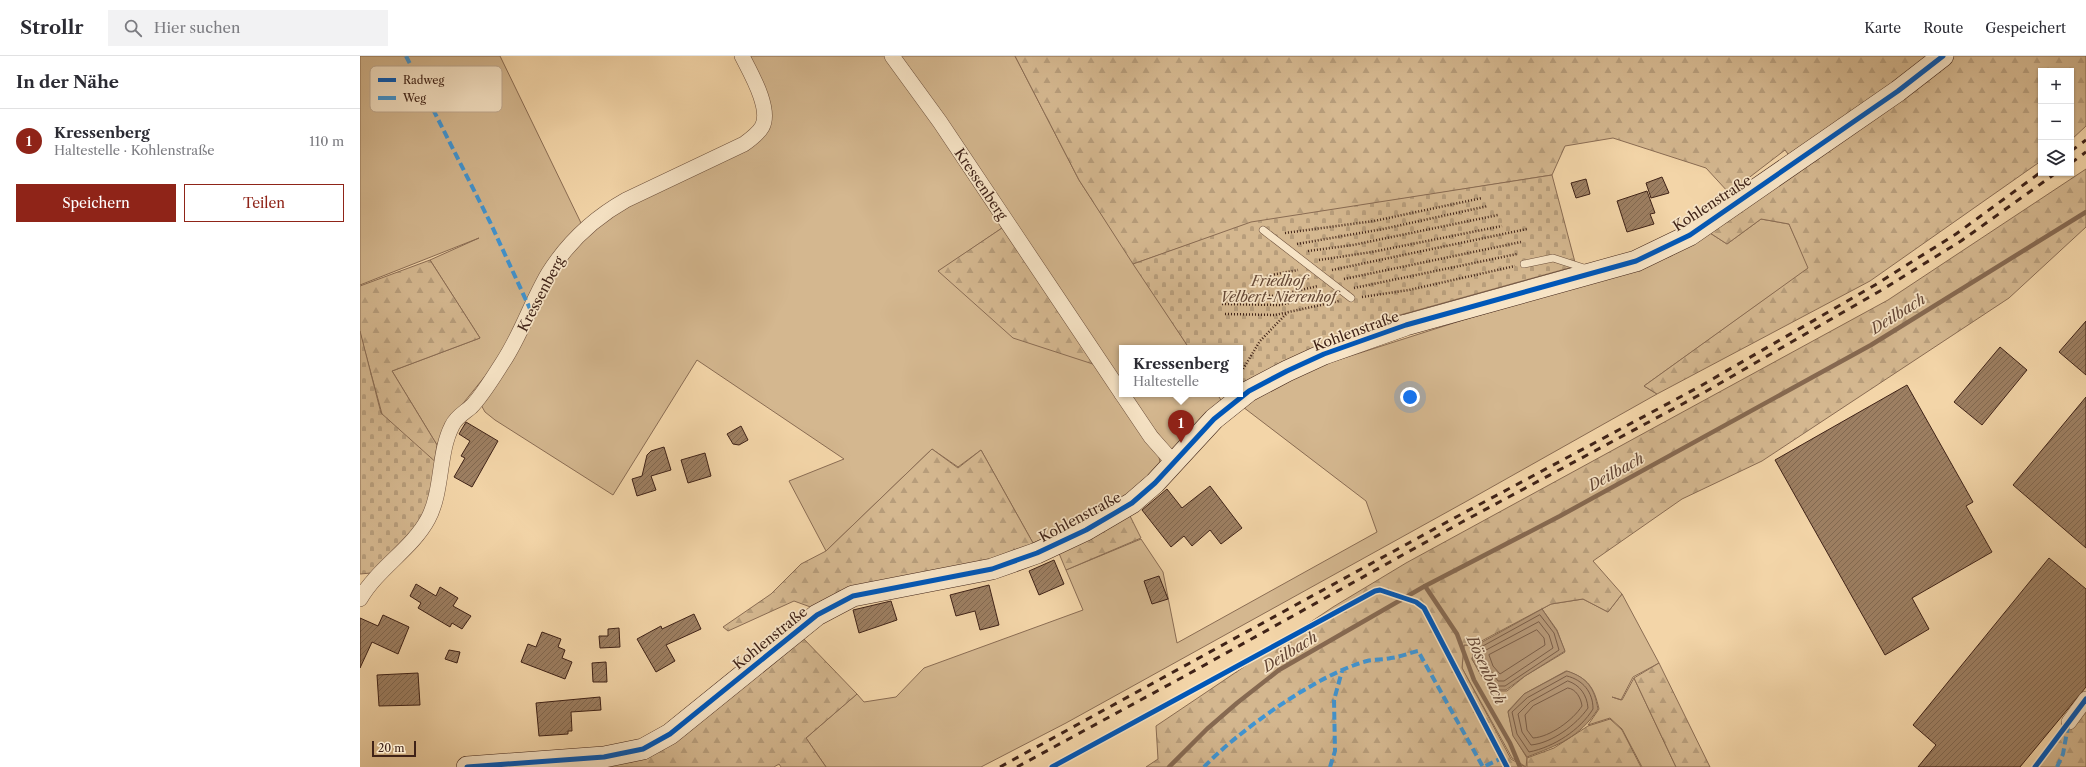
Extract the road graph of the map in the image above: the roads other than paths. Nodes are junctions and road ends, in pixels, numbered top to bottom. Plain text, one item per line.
1 (742, 56) edge
2 (892, 56) edge
3 (1943, 56) edge
4 (1266, 233) road end
5 (1524, 264) road end
6 (1597, 272) junction
7 (1351, 298) road end
8 (1119, 390) edge
9 (1243, 396) edge
10 (1124, 397) edge
11 (1242, 397) edge
12 (1174, 463) junction
13 (360, 599) edge
14 (2086, 699) edge
15 (2069, 722) dead end
16 (467, 767) edge

1 - 13 street, Kressenberg
2 - 8 street, Kressenberg
3 - 6 main road, Kohlenstraße
4 - 7 lane
5 - 6 lane
6 - 9 main road, Kohlenstraße
10 - 12 street, Kressenberg
11 - 12 main road, Kohlenstraße
12 - 16 main road, Kohlenstraße
14 - 15 street

